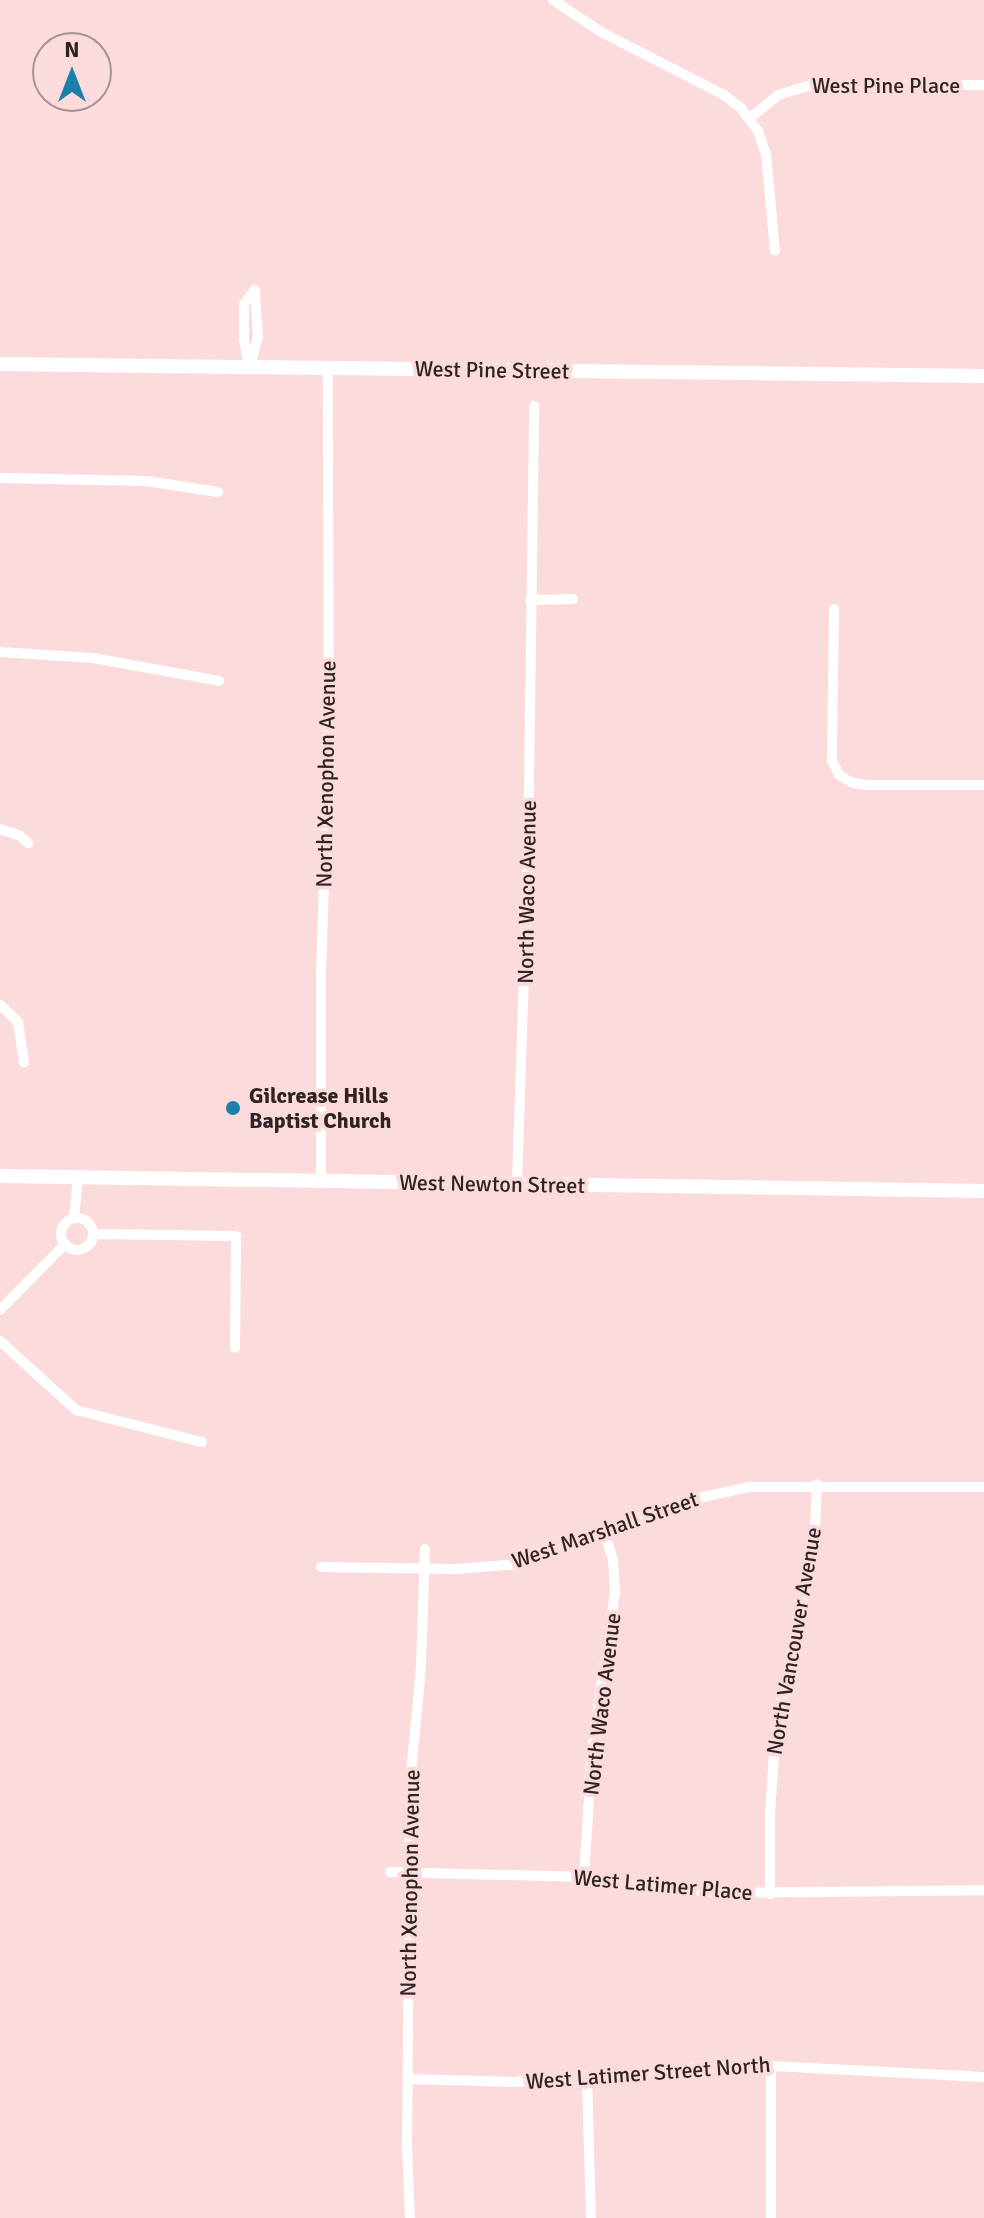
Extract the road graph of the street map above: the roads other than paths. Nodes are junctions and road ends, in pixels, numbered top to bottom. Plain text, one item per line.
1 (557, 1) edge
2 (984, 85) edge
3 (750, 118) junction
4 (775, 251) dead end
5 (0, 364) edge
6 (249, 368) junction
7 (328, 368) junction
8 (984, 376) edge
9 (534, 406) dead end
10 (0, 478) edge
11 (218, 492) dead end
12 (573, 599) dead end
13 (530, 600) junction
14 (834, 609) dead end
15 (0, 652) edge
16 (219, 681) dead end
17 (984, 785) edge
18 (0, 829) edge
19 (28, 843) dead end
20 (0, 1005) edge
21 (24, 1063) dead end
22 (0, 1176) edge
23 (78, 1177) junction
24 (321, 1181) junction
25 (517, 1184) junction
26 (984, 1191) edge
27 (74, 1218) junction
28 (93, 1234) junction
29 (65, 1244) junction
30 (0, 1310) edge
31 (0, 1341) edge
32 (235, 1348) dead end
33 (202, 1442) dead end
34 (817, 1484) junction
35 (984, 1487) edge
36 (604, 1533) junction
37 (425, 1549) dead end
38 (321, 1567) dead end
39 (425, 1568) junction
40 (410, 1871) junction
41 (390, 1872) dead end
42 (584, 1877) junction
43 (984, 1890) edge
44 (770, 1894) junction
45 (771, 2065) junction
46 (587, 2077) junction
47 (984, 2077) edge
48 (408, 2079) junction
49 (410, 2218) edge
50 (591, 2218) edge
51 (771, 2218) edge

1 - 3 street
2 - 3 street, West Pine Place
3 - 4 street
5 - 6 street, West Pine Street
6 - 6 street
6 - 7 street, West Pine Street
7 - 8 street, West Pine Street
7 - 24 street, North Xenophon Avenue
9 - 13 street, North Waco Avenue
10 - 11 street
12 - 13 street
13 - 25 street, North Waco Avenue
14 - 17 street
15 - 16 street
18 - 19 street
20 - 21 street
22 - 23 street, West Newton Street
23 - 24 street, West Newton Street
23 - 27 street
24 - 25 street, West Newton Street
25 - 26 street, West Newton Street
27 - 28 street
27 - 29 street
28 - 29 street
28 - 32 street
29 - 30 street
31 - 33 street
34 - 35 street, West Marshall Street
34 - 36 street, West Marshall Street
34 - 44 street, North Vancouver Avenue
36 - 39 street, West Marshall Street
36 - 42 street, North Waco Avenue
37 - 39 street, North Xenophon Avenue
38 - 39 street, West Marshall Street
39 - 40 street, North Xenophon Avenue
40 - 41 street, West Latimer Place
40 - 42 street, West Latimer Place
40 - 48 street, North Xenophon Avenue
42 - 44 street, West Latimer Place
43 - 44 street, West Latimer Place
45 - 46 street, West Latimer Street North
45 - 47 street, West Latimer Street North
45 - 51 street
46 - 48 street, West Latimer Street North
46 - 50 street
48 - 49 street, North Xenophon Avenue

